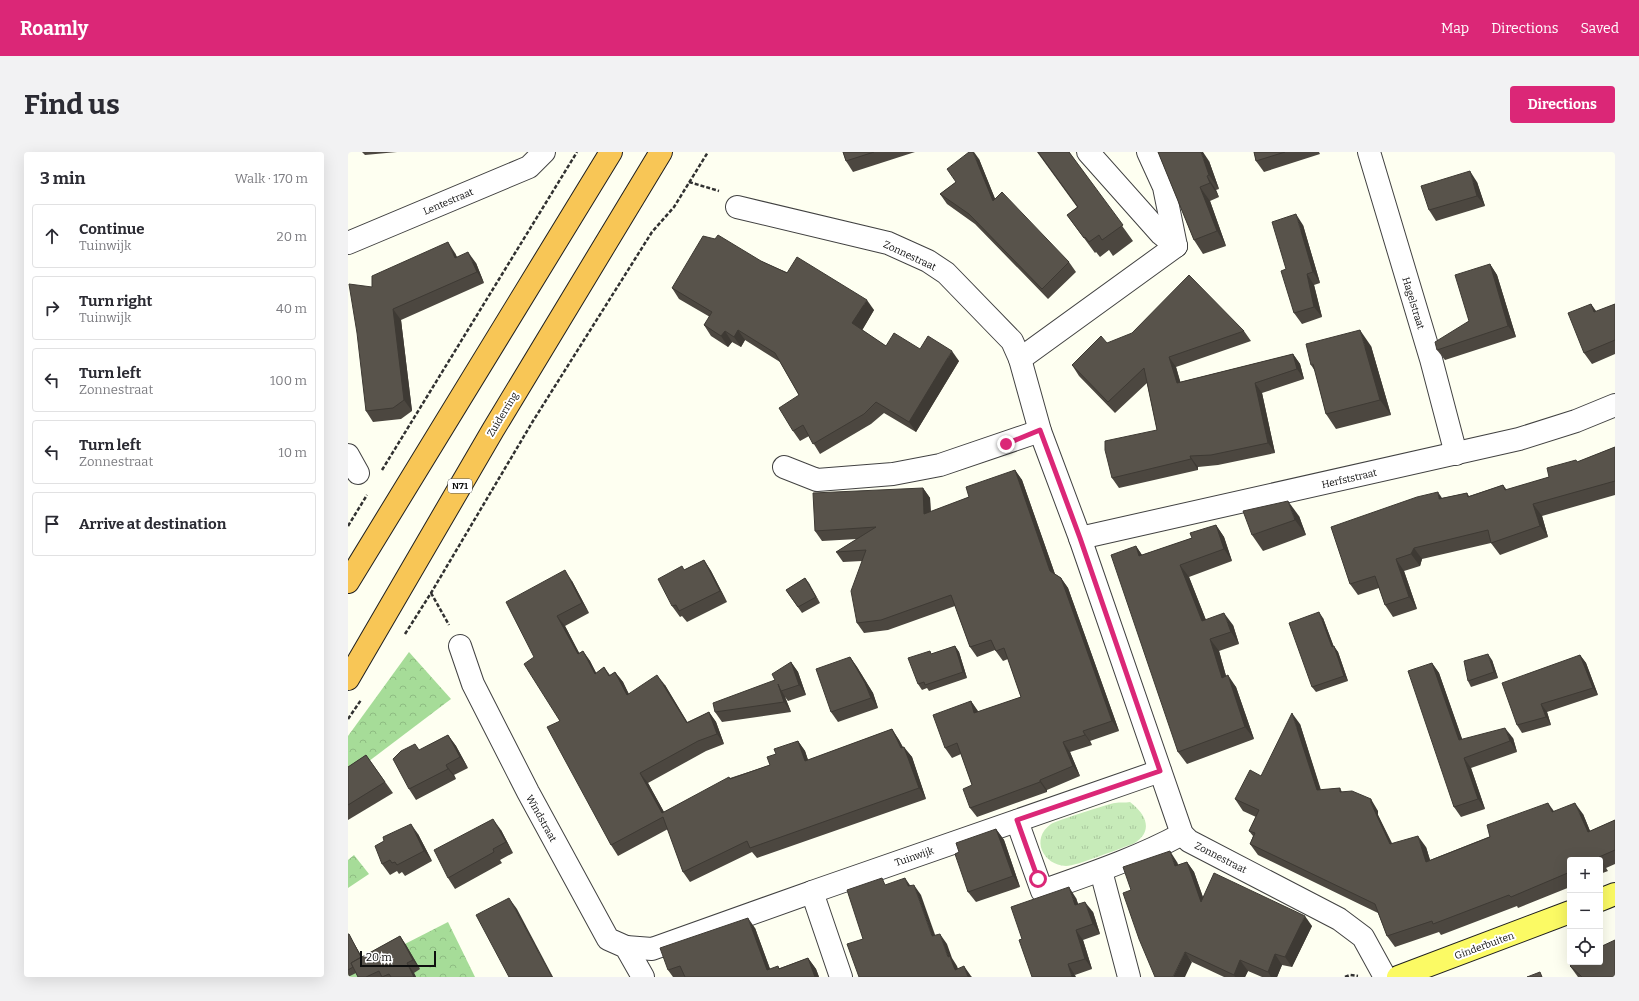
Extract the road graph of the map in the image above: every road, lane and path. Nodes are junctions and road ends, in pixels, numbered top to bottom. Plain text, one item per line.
1 (544, 152) edge
2 (577, 152) edge
3 (611, 152) edge
4 (661, 152) edge
5 (708, 152) edge
6 (1088, 152) edge
7 (1148, 152) edge
8 (1368, 152) edge
9 (689, 182) junction
10 (738, 207) joint
11 (348, 243) edge
12 (1176, 246) junction
13 (1020, 359) junction
14 (1615, 405) edge
15 (1040, 430) junction
16 (1456, 454) junction
17 (784, 468) dead end
18 (381, 472) dead end
19 (369, 492) dead end
20 (348, 526) edge
21 (1080, 538) junction
22 (348, 582) edge
23 (431, 593) junction
24 (401, 640) dead end
25 (460, 646) joint
26 (348, 679) edge
27 (361, 699) dead end
28 (348, 719) edge
29 (1160, 771) junction
30 (1017, 820) junction
31 (1182, 834) junction
32 (1101, 871) junction
33 (812, 892) junction
34 (1615, 894) edge
35 (1603, 899) edge
36 (1567, 913) edge
37 (626, 947) junction
38 (643, 977) edge
39 (841, 977) edge
40 (1129, 977) edge
41 (1345, 977) edge
42 (1362, 977) edge
43 (1385, 977) edge
44 (1398, 977) edge

1 - 11 street, Lentestraat
2 - 18 path
3 - 22 highway
4 - 26 highway, Zuiderring / N71
5 - 9 path
6 - 12 street
7 - 12 street
8 - 16 street, Hagelstraat
9 - 10 path
9 - 23 path
10 - 13 street, Zonnestraat
12 - 13 street
13 - 15 street, Zonnestraat
14 - 16 street, Herfststraat
15 - 17 street
15 - 21 street, Zonnestraat
16 - 21 street, Herfststraat
19 - 20 path
21 - 29 street, Zonnestraat
23 - 24 path
23 - 25 path
25 - 37 street, Windstraat
27 - 28 path
29 - 30 street, Tuinwijk
29 - 31 street, Zonnestraat
30 - 32 street
30 - 33 street, Tuinwijk
31 - 32 street
31 - 43 street, Zonnestraat
32 - 40 street
33 - 37 street, Tuinwijk
33 - 39 street
34 - 35 main road
36 - 44 main road, Ginderbuiten
37 - 38 street
41 - 42 path

